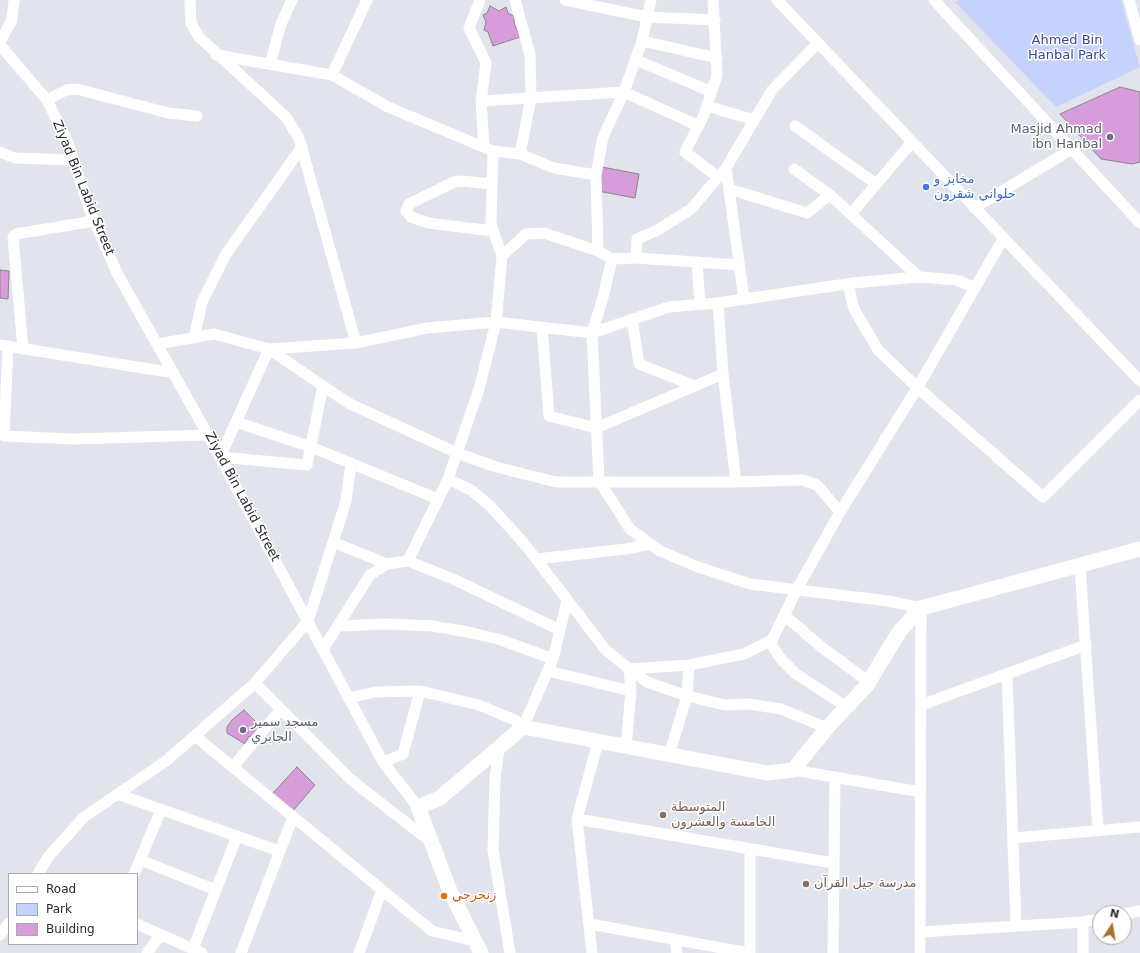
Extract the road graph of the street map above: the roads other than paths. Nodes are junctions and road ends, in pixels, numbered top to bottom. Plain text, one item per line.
1 (14, 0) edge
2 (190, 0) edge
3 (292, 0) edge
4 (367, 0) edge
5 (480, 0) edge
6 (515, 0) edge
7 (565, 0) edge
8 (651, 0) edge
9 (713, 0) edge
10 (777, 0) edge
11 (934, 0) edge
12 (1129, 0) edge
13 (647, 17) junction
14 (715, 20) junction
15 (1140, 37) edge
16 (642, 41) junction
17 (0, 43) edge
18 (818, 43) junction
19 (216, 55) junction
20 (717, 58) junction
21 (636, 60) junction
22 (270, 64) junction
23 (332, 75) junction
24 (624, 92) junction
25 (712, 92) junction
26 (531, 98) junction
27 (47, 100) junction
28 (481, 101) junction
29 (707, 106) junction
30 (196, 116) dead end
31 (754, 120) junction
32 (699, 126) junction
33 (795, 126) dead end
34 (912, 142) junction
35 (302, 147) junction
36 (489, 149) junction
37 (1072, 149) junction
38 (0, 152) edge
39 (520, 154) junction
40 (74, 160) junction
41 (726, 168) junction
42 (794, 169) dead end
43 (596, 175) junction
44 (718, 177) junction
45 (492, 184) junction
46 (876, 184) junction
47 (729, 189) junction
48 (830, 195) junction
49 (974, 208) junction
50 (851, 214) junction
51 (94, 221) junction
52 (1140, 223) edge
53 (493, 231) junction
54 (1003, 239) junction
55 (598, 251) junction
56 (502, 256) junction
57 (636, 258) junction
58 (612, 259) junction
59 (697, 262) junction
60 (740, 264) junction
61 (919, 277) junction
62 (848, 284) junction
63 (974, 287) junction
64 (744, 299) junction
65 (718, 303) junction
66 (700, 304) junction
67 (632, 319) junction
68 (496, 322) junction
69 (542, 327) junction
70 (592, 333) junction
71 (194, 338) junction
72 (356, 343) junction
73 (158, 344) junction
74 (4, 345) edge
75 (23, 348) junction
76 (269, 349) junction
77 (174, 373) junction
78 (723, 374) junction
79 (1140, 381) edge
80 (323, 386) junction
81 (695, 386) junction
82 (918, 387) junction
83 (1140, 400) edge
84 (236, 422) junction
85 (596, 428) junction
86 (208, 435) junction
87 (311, 447) junction
88 (457, 453) junction
89 (220, 457) junction
90 (351, 463) junction
91 (448, 479) junction
92 (599, 481) junction
93 (736, 482) junction
94 (438, 500) junction
95 (840, 512) junction
96 (333, 542) junction
97 (651, 544) junction
98 (1140, 549) edge
99 (536, 559) junction
100 (408, 561) junction
101 (387, 564) junction
102 (1080, 566) junction
103 (796, 591) junction
104 (567, 600) junction
105 (921, 608) junction
106 (784, 615) junction
107 (308, 621) junction
108 (338, 626) junction
109 (560, 630) junction
110 (769, 641) junction
111 (1086, 645) junction
112 (323, 649) junction
113 (553, 659) junction
114 (690, 665) junction
115 (629, 669) junction
116 (548, 670) junction
117 (1007, 674) junction
118 (869, 682) junction
119 (256, 683) junction
120 (420, 691) junction
121 (632, 691) junction
122 (687, 696) junction
123 (348, 698) junction
124 (921, 705) junction
125 (848, 706) junction
126 (281, 709) junction
127 (523, 727) junction
128 (827, 728) junction
129 (195, 736) junction
130 (598, 742) junction
131 (499, 747) junction
132 (626, 747) junction
133 (669, 755) junction
134 (383, 762) junction
135 (232, 767) junction
136 (793, 770) junction
137 (835, 777) junction
138 (921, 792) junction
139 (117, 794) junction
140 (418, 807) junction
141 (161, 810) junction
142 (293, 817) junction
143 (577, 819) junction
144 (1140, 827) edge
145 (1098, 830) junction
146 (237, 836) junction
147 (1013, 838) junction
148 (432, 843) junction
149 (750, 849) junction
150 (279, 851) junction
151 (140, 860) junction
152 (833, 863) junction
153 (39, 873) edge
154 (134, 873) edge
155 (216, 890) junction
156 (382, 890) junction
157 (1092, 920) edge
158 (1083, 922) junction
159 (8, 924) edge
160 (138, 924) edge
161 (590, 924) junction
162 (1016, 926) junction
163 (920, 932) junction
164 (0, 934) edge
165 (161, 935) junction
166 (675, 940) junction
167 (477, 947) edge
168 (197, 951) edge
169 (147, 953) edge
170 (241, 953) edge
171 (359, 953) edge
172 (510, 953) edge
173 (592, 953) edge
174 (677, 953) edge
175 (749, 953) edge
176 (833, 953) edge
177 (920, 953) edge
178 (1083, 953) edge

1 - 17 street
2 - 19 street
3 - 22 street
4 - 23 street
5 - 28 street
6 - 26 street
7 - 13 street
8 - 13 street
9 - 14 street
10 - 18 street
11 - 37 street
12 - 15 street
13 - 14 street
13 - 16 street
14 - 20 street
16 - 20 street
16 - 21 street
17 - 27 street, Ziyad Bin Labid Street
18 - 31 street
18 - 34 street
19 - 22 street
19 - 35 street
20 - 25 street
21 - 24 street
21 - 25 street
22 - 23 street
23 - 36 street
24 - 26 street
24 - 32 street
24 - 43 street
25 - 29 street
26 - 28 street
26 - 39 street
27 - 30 street
27 - 40 street, Ziyad Bin Labid Street
28 - 36 street
29 - 31 street
29 - 32 street
31 - 41 street
32 - 44 street
33 - 46 street
34 - 46 street
34 - 49 street
35 - 71 street
35 - 72 street
36 - 39 street
36 - 45 street
37 - 49 street
37 - 52 street
38 - 40 street
39 - 43 street
40 - 51 street, Ziyad Bin Labid Street
41 - 44 street
41 - 47 street
42 - 48 street
43 - 55 street
44 - 57 street
45 - 53 street
45 - 53 street
46 - 50 street
47 - 48 street
47 - 60 street
48 - 50 street
49 - 54 street
50 - 61 street
51 - 73 street, Ziyad Bin Labid Street
51 - 75 street
53 - 56 street
54 - 63 street
54 - 79 street
55 - 56 street
55 - 58 street
56 - 68 street
57 - 58 street
57 - 59 street
58 - 70 street
59 - 60 street
59 - 66 street
60 - 64 street
61 - 62 street
61 - 63 street
62 - 64 street
62 - 82 street
63 - 82 street
64 - 65 street
65 - 66 street
65 - 78 street
66 - 67 street
67 - 70 street
67 - 81 street
68 - 69 street
68 - 72 street
68 - 88 street
69 - 70 street
69 - 85 street
70 - 85 street
71 - 73 street
71 - 76 street
72 - 76 street
73 - 77 street, Ziyad Bin Labid Street
74 - 75 street
74 - 86 street
75 - 77 street
76 - 80 street
76 - 84 street
77 - 86 street, Ziyad Bin Labid Street
78 - 81 street
78 - 93 street
80 - 87 street
80 - 88 street
81 - 85 street
82 - 83 street
82 - 95 street
84 - 87 street
84 - 89 street
85 - 92 street
86 - 89 street, Ziyad Bin Labid Street
87 - 89 street
87 - 90 street
88 - 91 street
88 - 92 street
89 - 107 street, Ziyad Bin Labid Street
90 - 94 street
90 - 96 street
91 - 94 street
91 - 99 street
92 - 93 street
92 - 97 street
93 - 95 street
94 - 100 street
95 - 103 street
96 - 101 street
96 - 107 street
97 - 99 street
97 - 103 street
98 - 102 street
99 - 104 street
100 - 101 street
100 - 109 street
101 - 108 street
102 - 105 street
102 - 111 street
103 - 105 street
103 - 106 street
104 - 109 street
104 - 115 street
105 - 118 street
105 - 124 street
106 - 110 street
106 - 118 street
107 - 112 street, Ziyad Bin Labid Street
107 - 119 street
108 - 112 street
108 - 113 street
109 - 113 street
110 - 114 street
110 - 125 street
111 - 117 street
111 - 145 street
112 - 123 street, Ziyad Bin Labid Street
113 - 116 street
114 - 115 street
114 - 122 street
115 - 121 street
115 - 122 street
116 - 121 street
116 - 127 street
117 - 124 street
117 - 147 street
118 - 125 street
119 - 126 street
119 - 129 street
120 - 123 street
120 - 127 street
120 - 134 street
121 - 132 street
122 - 128 street
122 - 133 street
123 - 134 street, Ziyad Bin Labid Street
124 - 138 street
125 - 128 street
126 - 135 street
126 - 148 street
127 - 130 street
127 - 131 street
128 - 136 street
129 - 135 street
129 - 139 street
130 - 132 street
130 - 143 street
131 - 140 street
131 - 172 street
132 - 133 street
133 - 136 street
134 - 140 street, Ziyad Bin Labid Street
135 - 142 street
136 - 137 street
137 - 138 street
137 - 152 street
138 - 163 street
139 - 141 street
139 - 153 street
140 - 148 street, Ziyad Bin Labid Street
141 - 146 street
141 - 151 street
142 - 150 street
142 - 156 street
143 - 149 street
143 - 161 street
144 - 145 street
145 - 147 street
146 - 150 street
146 - 155 street
147 - 162 street
148 - 167 street, Ziyad Bin Labid Street
149 - 152 street
149 - 175 street
150 - 170 street
151 - 154 street
151 - 155 street
152 - 176 street
155 - 168 street
156 - 167 street
156 - 171 street
157 - 158 street
158 - 162 street
158 - 178 street
159 - 164 street
160 - 165 street
161 - 166 street
161 - 173 street
162 - 163 street
163 - 177 street
165 - 168 street
165 - 169 street
166 - 174 street
166 - 175 street

